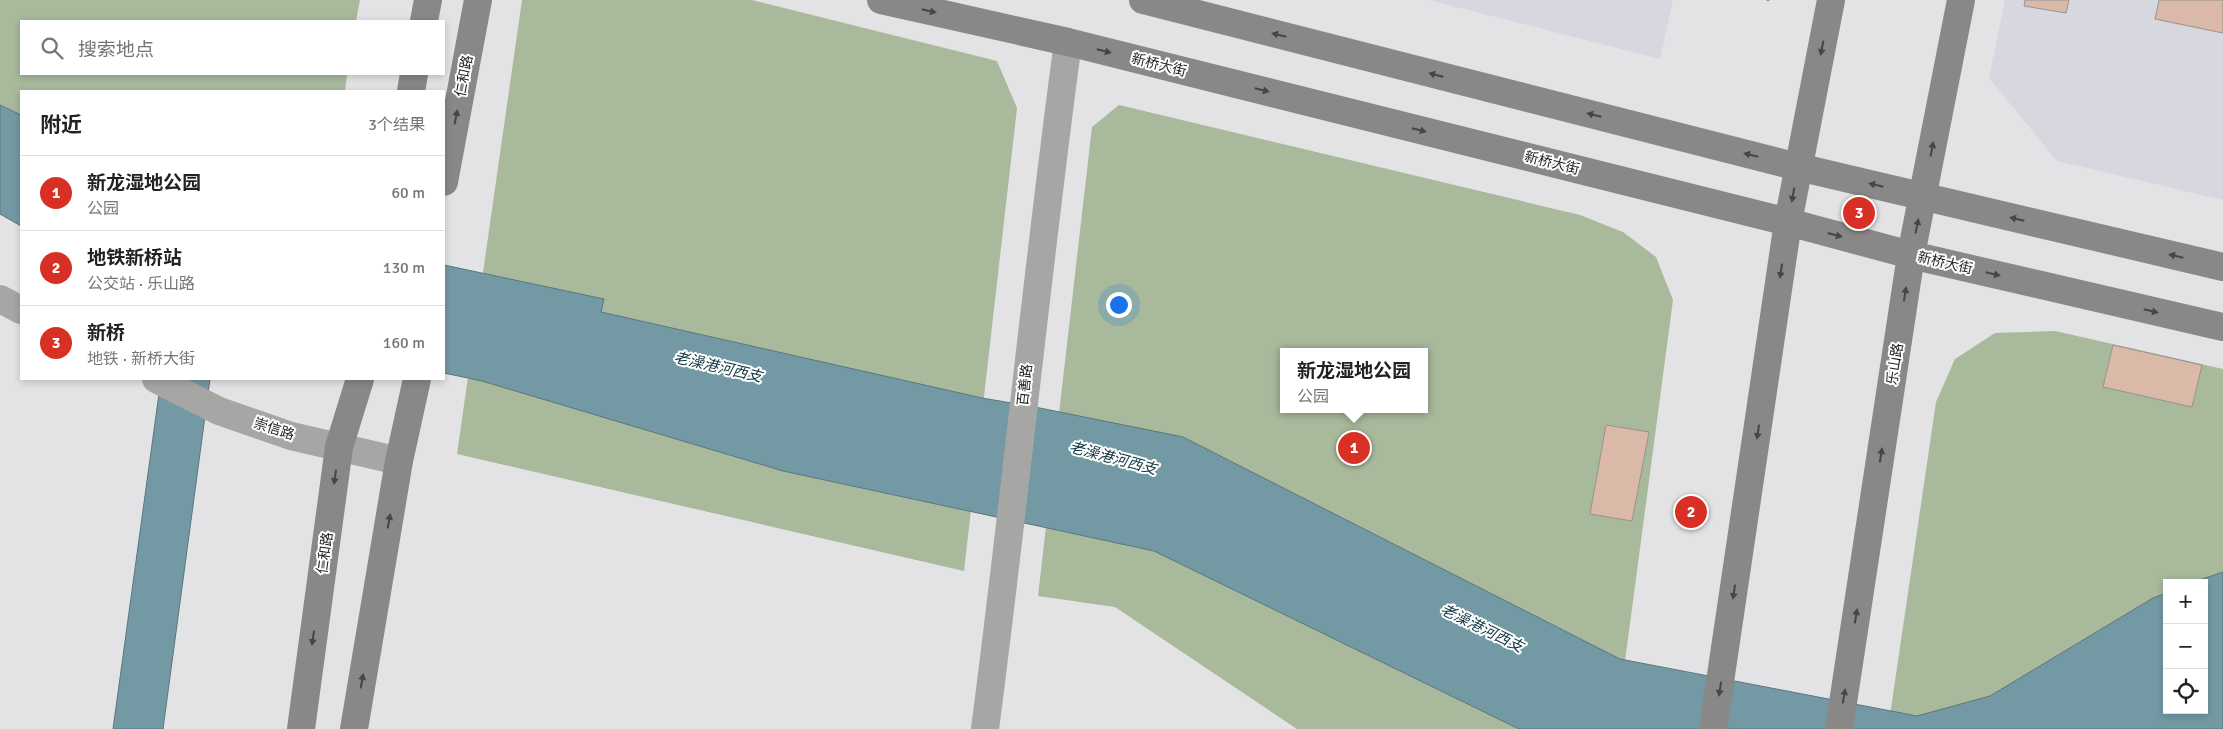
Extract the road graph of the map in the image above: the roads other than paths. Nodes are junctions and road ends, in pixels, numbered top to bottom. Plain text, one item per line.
1 (428, 0) edge
2 (478, 0) edge
3 (881, 0) edge
4 (1143, 0) edge
5 (1831, 0) edge
6 (1961, 0) edge
7 (424, 20) edge
8 (1068, 42) junction
9 (414, 75) edge
10 (411, 90) edge
11 (1798, 167) junction
12 (445, 177) edge
13 (1923, 197) junction
14 (1788, 222) junction
15 (1911, 255) junction
16 (2223, 267) edge
17 (0, 300) edge
18 (20, 310) edge
19 (2223, 327) edge
20 (158, 380) edge
21 (360, 380) edge
22 (416, 380) edge
23 (339, 447) junction
24 (399, 461) junction
25 (301, 729) edge
26 (354, 729) edge
27 (985, 729) edge
28 (1714, 729) edge
29 (1839, 729) edge

1 - 7 street
12 -> 2 street, 仁和路
3 -> 8 street, 新桥大街
11 -> 4 street
5 -> 11 street
13 -> 6 street, 乐山路
8 -> 14 street, 新桥大街
8 - 27 street, 百善路
9 - 10 street
13 -> 11 street
11 -> 14 street
15 -> 13 street, 乐山路
16 -> 13 street
14 -> 15 street, 新桥大街
14 -> 28 street
15 -> 19 street, 新桥大街
29 -> 15 street, 乐山路
17 - 18 street
20 - 23 street, 崇信路
21 - 23 street, 仁和路
22 - 24 street
23 - 24 street, 崇信路
23 -> 25 street, 仁和路
26 -> 24 street

